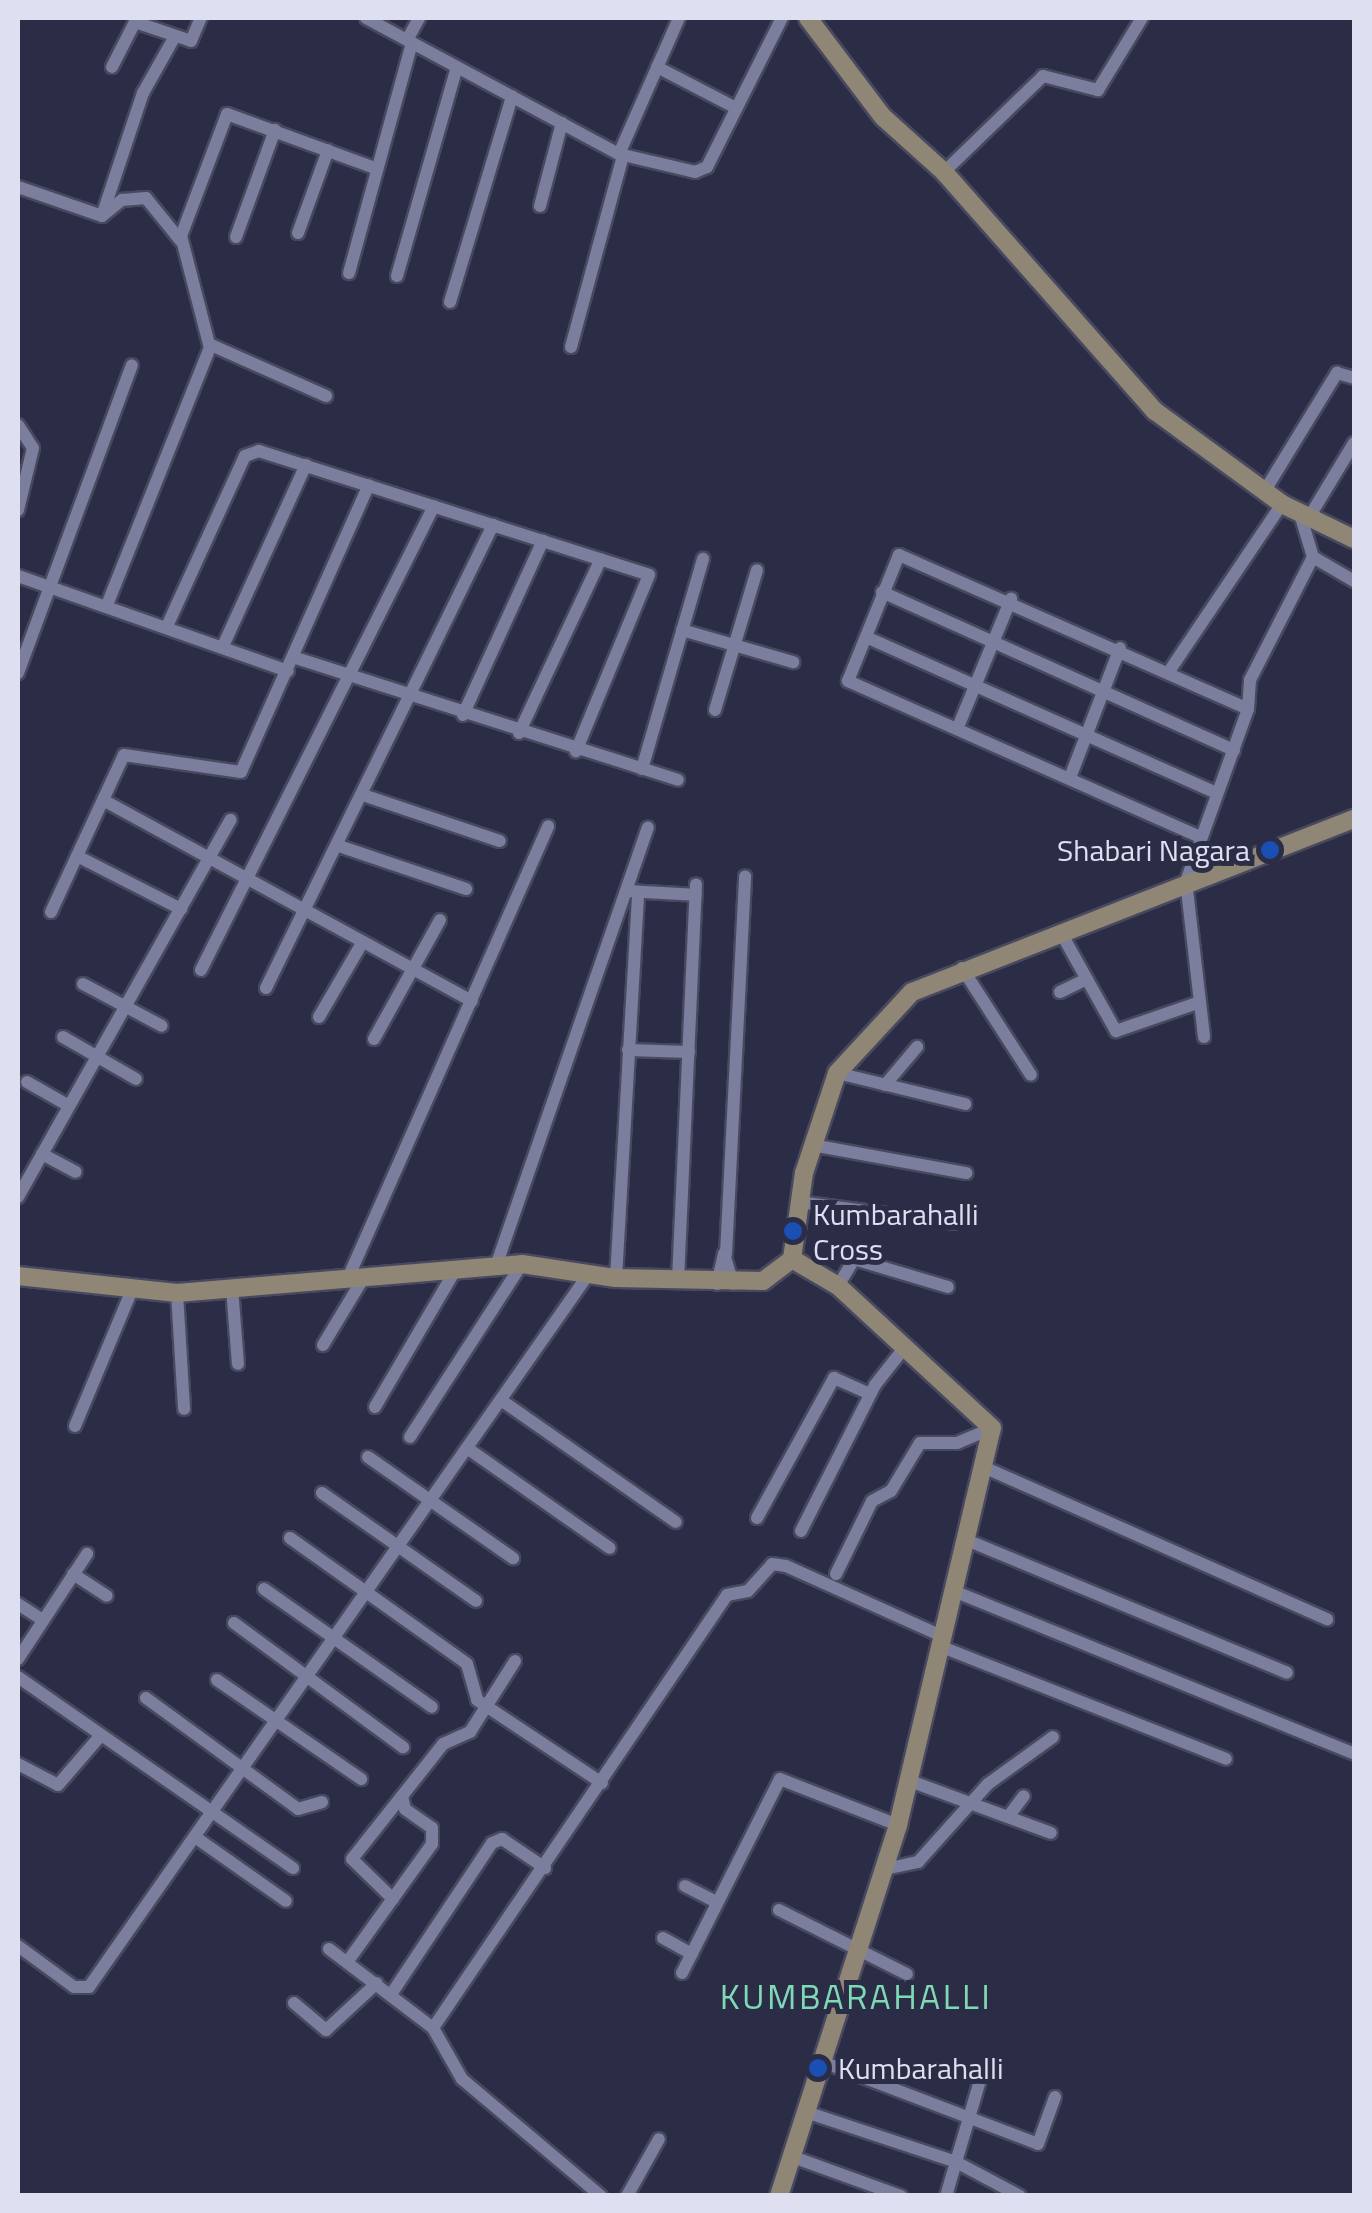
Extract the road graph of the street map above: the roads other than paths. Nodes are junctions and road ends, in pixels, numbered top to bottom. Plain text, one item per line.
1 (200, 18) edge
2 (366, 18) edge
3 (419, 18) edge
4 (679, 18) edge
5 (782, 18) edge
6 (808, 18) edge
7 (1142, 18) edge
8 (174, 38) junction
9 (410, 41) junction
10 (112, 67) dead end
11 (457, 67) junction
12 (657, 68) junction
13 (512, 96) junction
14 (736, 108) junction
15 (562, 123) junction
16 (275, 130) junction
17 (328, 150) junction
18 (621, 155) junction
19 (377, 169) junction
20 (944, 172) junction
21 (18, 187) edge
22 (540, 206) dead end
23 (102, 216) junction
24 (298, 232) dead end
25 (236, 238) dead end
26 (181, 241) junction
27 (349, 273) dead end
28 (396, 276) dead end
29 (450, 302) dead end
30 (211, 345) junction
31 (571, 347) dead end
32 (132, 365) dead end
33 (1354, 378) edge
34 (326, 396) dead end
35 (18, 425) edge
36 (1354, 443) edge
37 (306, 466) junction
38 (369, 485) junction
39 (1264, 492) junction
40 (1282, 504) junction
41 (434, 506) junction
42 (18, 510) edge
43 (1304, 517) junction
44 (492, 524) junction
45 (543, 540) junction
46 (1354, 540) edge
47 (1314, 557) junction
48 (601, 559) junction
49 (703, 559) dead end
50 (757, 570) dead end
51 (18, 576) edge
52 (1354, 581) edge
53 (46, 586) junction
54 (882, 592) junction
55 (1011, 599) junction
56 (107, 605) junction
57 (168, 624) junction
58 (682, 630) junction
59 (866, 637) junction
60 (993, 643) junction
61 (734, 645) junction
62 (223, 646) junction
63 (1120, 648) junction
64 (792, 662) dead end
65 (291, 664) junction
66 (1170, 670) junction
67 (18, 673) edge
68 (354, 677) junction
69 (976, 686) junction
70 (1105, 690) junction
71 (410, 696) junction
72 (1248, 709) junction
73 (715, 710) dead end
74 (463, 716) junction
75 (958, 728) junction
76 (1086, 732) junction
77 (519, 733) junction
78 (1234, 750) junction
79 (576, 751) junction
80 (642, 769) junction
81 (1071, 775) junction
82 (678, 780) dead end
83 (1216, 793) junction
84 (366, 796) junction
85 (103, 800) junction
86 (230, 820) dead end
87 (1354, 820) edge
88 (548, 826) dead end
89 (648, 828) dead end
90 (1198, 836) junction
91 (500, 842) dead end
92 (342, 847) junction
93 (77, 856) junction
94 (211, 856) junction
95 (745, 876) dead end
96 (254, 878) junction
97 (1186, 880) junction
98 (466, 889) dead end
99 (632, 891) junction
100 (181, 909) junction
101 (308, 911) junction
102 (52, 912) dead end
103 (440, 920) dead end
104 (1060, 931) junction
105 (362, 942) junction
106 (962, 968) junction
107 (200, 970) dead end
108 (410, 970) junction
109 (1087, 979) junction
110 (84, 984) dead end
111 (266, 988) dead end
112 (1060, 992) dead end
113 (472, 1001) junction
114 (1200, 1002) junction
115 (125, 1007) junction
116 (319, 1017) dead end
117 (162, 1026) dead end
118 (63, 1038) dead end
119 (374, 1038) dead end
120 (1204, 1038) dead end
121 (917, 1047) dead end
122 (628, 1050) junction
123 (689, 1052) junction
124 (96, 1058) junction
125 (836, 1074) junction
126 (1032, 1075) dead end
127 (136, 1079) dead end
128 (27, 1082) dead end
129 (885, 1085) junction
130 (965, 1104) dead end
131 (69, 1106) junction
132 (812, 1145) junction
133 (42, 1154) junction
134 (76, 1172) dead end
135 (966, 1172) dead end
136 (18, 1197) edge
137 (799, 1202) junction
138 (954, 1222) dead end
139 (792, 1260) junction
140 (522, 1264) junction
141 (496, 1266) junction
142 (456, 1270) junction
143 (588, 1274) junction
144 (18, 1276) edge
145 (356, 1277) junction
146 (616, 1278) junction
147 (678, 1280) junction
148 (725, 1284) junction
149 (838, 1286) junction
150 (948, 1286) dead end
151 (232, 1288) junction
152 (131, 1292) junction
153 (178, 1293) junction
154 (322, 1345) dead end
155 (904, 1347) junction
156 (238, 1364) dead end
157 (870, 1394) junction
158 (502, 1400) junction
159 (375, 1406) dead end
160 (184, 1408) dead end
161 (75, 1426) dead end
162 (992, 1428) junction
163 (410, 1438) dead end
164 (467, 1448) junction
165 (368, 1457) dead end
166 (988, 1470) junction
167 (322, 1493) dead end
168 (430, 1501) junction
169 (757, 1518) dead end
170 (676, 1522) dead end
171 (800, 1531) dead end
172 (290, 1538) dead end
173 (969, 1541) junction
174 (399, 1547) junction
175 (610, 1548) dead end
176 (87, 1554) dead end
177 (513, 1558) dead end
178 (73, 1574) junction
179 (836, 1574) dead end
180 (264, 1589) dead end
181 (368, 1591) junction
182 (956, 1592) junction
183 (107, 1596) dead end
184 (476, 1601) dead end
185 (18, 1604) edge
186 (1327, 1619) dead end
187 (43, 1620) junction
188 (234, 1624) dead end
189 (334, 1638) junction
190 (943, 1642) junction
191 (18, 1659) edge
192 (515, 1661) dead end
193 (1287, 1673) dead end
194 (308, 1675) junction
195 (18, 1677) edge
196 (217, 1680) dead end
197 (146, 1698) dead end
198 (487, 1706) junction
199 (432, 1707) dead end
200 (276, 1720) junction
201 (101, 1735) junction
202 (1053, 1737) dead end
203 (403, 1747) dead end
204 (1354, 1754) edge
205 (1226, 1759) dead end
206 (18, 1764) edge
207 (242, 1768) junction
208 (360, 1779) dead end
209 (910, 1781) junction
210 (602, 1783) junction
211 (402, 1796) junction
212 (1024, 1796) dead end
213 (322, 1802) dead end
214 (974, 1804) junction
215 (210, 1816) junction
216 (1008, 1817) junction
217 (898, 1824) junction
218 (1051, 1833) dead end
219 (195, 1838) junction
220 (293, 1868) dead end
221 (545, 1868) junction
222 (886, 1868) junction
223 (685, 1886) dead end
224 (393, 1899) junction
225 (286, 1901) dead end
226 (717, 1902) junction
227 (779, 1910) dead end
228 (663, 1938) dead end
229 (18, 1946) edge
230 (858, 1946) junction
231 (328, 1949) dead end
232 (692, 1954) junction
233 (348, 1961) junction
234 (682, 1973) dead end
235 (907, 1974) dead end
236 (377, 1983) junction
237 (392, 1993) junction
238 (294, 2003) dead end
239 (433, 2028) junction
240 (820, 2061) junction
241 (983, 2070) dead end
242 (1055, 2098) dead end
243 (806, 2112) junction
244 (970, 2116) junction
245 (659, 2139) dead end
246 (793, 2157) junction
247 (956, 2162) junction
248 (785, 2193) edge
249 (602, 2196) edge
250 (627, 2196) edge
251 (900, 2196) edge
252 (946, 2196) edge
253 (1020, 2196) edge

1 - 8 street
2 - 9 street
3 - 9 street
4 - 12 street
5 - 14 street
6 - 20 street
7 - 20 street
8 - 10 street
8 - 23 street
9 - 11 street
9 - 19 street
11 - 13 street
11 - 28 street
12 - 14 street
12 - 18 street
13 - 15 street
13 - 29 street
14 - 18 street
15 - 18 street
15 - 22 street
16 - 17 street
16 - 25 street
16 - 26 street
17 - 19 street
17 - 24 street
18 - 31 street
19 - 27 street
20 - 39 street
21 - 23 street
23 - 26 street
26 - 30 street
30 - 34 street
30 - 56 street
32 - 53 street
33 - 39 street
35 - 42 street
36 - 43 street
37 - 38 street
37 - 57 street
37 - 62 street
38 - 41 street
38 - 65 street
39 - 40 street
40 - 43 street
40 - 66 street
41 - 44 street
41 - 68 street
43 - 46 street
43 - 47 street
44 - 45 street
44 - 71 street
45 - 48 street
45 - 74 street
47 - 52 street
47 - 72 street
48 - 77 street
48 - 79 street
49 - 58 street
50 - 61 street
51 - 53 street
53 - 56 street
53 - 67 street
54 - 55 street
54 - 59 street
54 - 60 street
55 - 60 street
55 - 63 street
56 - 57 street
57 - 62 street
58 - 61 street
58 - 80 street
59 - 69 street
59 - 75 street
60 - 69 street
60 - 70 street
61 - 64 street
61 - 73 street
62 - 65 street
63 - 66 street
63 - 70 street
65 - 68 street
65 - 85 street
66 - 72 street
68 - 71 street
68 - 96 street
69 - 75 street
69 - 76 street
70 - 76 street
70 - 78 street
71 - 74 street
71 - 84 street
72 - 78 street
74 - 77 street
75 - 81 street
76 - 81 street
76 - 83 street
77 - 79 street
78 - 83 street
79 - 80 street
80 - 82 street
81 - 90 street
83 - 90 street
84 - 91 street
84 - 92 street
85 - 93 street
85 - 94 street
86 - 94 street
87 - 97 street
88 - 113 street
89 - 99 street
90 - 97 street
92 - 98 street
92 - 101 street
93 - 100 street
93 - 102 street
94 - 96 street
94 - 100 street
95 - 148 street
96 - 101 street
96 - 107 street
97 - 104 street
97 - 114 street
99 - 122 street
99 - 123 street
99 - 141 street
100 - 115 street
101 - 105 street
101 - 111 street
103 - 108 street
104 - 106 street
104 - 109 street
105 - 108 street
105 - 116 street
106 - 125 street
106 - 126 street
108 - 113 street
108 - 119 street
109 - 112 street
109 - 114 street
110 - 115 street
113 - 145 street
114 - 120 street
115 - 117 street
115 - 124 street
118 - 124 street
121 - 129 street
122 - 123 street
122 - 146 street
123 - 147 street
124 - 127 street
124 - 131 street
125 - 129 street
125 - 132 street
128 - 131 street
129 - 130 street
131 - 133 street
132 - 135 street
132 - 137 street
133 - 134 street
133 - 136 street
137 - 138 street
137 - 139 street
139 - 148 street
139 - 149 street
140 - 141 street
140 - 143 street
140 - 163 street
141 - 142 street
142 - 145 street
142 - 159 street
143 - 146 street
143 - 158 street
144 - 152 street
145 - 151 street
145 - 154 street
146 - 147 street
147 - 148 street
149 - 150 street
149 - 155 street
151 - 153 street
151 - 156 street
152 - 153 street
152 - 161 street
153 - 160 street
155 - 157 street
155 - 162 street
157 - 169 street
157 - 171 street
158 - 164 street
158 - 170 street
162 - 166 street
162 - 179 street
164 - 168 street
164 - 175 street
165 - 168 street
166 - 173 street
166 - 186 street
167 - 174 street
168 - 174 street
168 - 177 street
172 - 181 street
173 - 182 street
173 - 193 street
174 - 181 street
174 - 184 street
176 - 178 street
178 - 183 street
178 - 187 street
180 - 189 street
181 - 189 street
181 - 198 street
182 - 190 street
182 - 204 street
185 - 187 street
187 - 191 street
188 - 194 street
189 - 194 street
189 - 199 street
190 - 205 street
190 - 209 street
190 - 210 street
192 - 198 street
194 - 200 street
194 - 203 street
195 - 201 street
196 - 200 street
197 - 207 street
198 - 210 street
198 - 211 street
200 - 207 street
200 - 208 street
201 - 206 street
201 - 215 street
202 - 214 street
207 - 213 street
207 - 215 street
209 - 214 street
209 - 217 street
210 - 221 street
211 - 224 street
211 - 224 street
212 - 216 street
214 - 216 street
214 - 222 street
215 - 219 street
215 - 220 street
216 - 218 street
217 - 222 street
217 - 226 street
219 - 225 street
219 - 229 street
221 - 237 street
221 - 239 street
222 - 230 street
223 - 226 street
224 - 233 street
226 - 232 street
227 - 230 street
228 - 232 street
230 - 235 street
230 - 240 street
231 - 233 street
232 - 234 street
233 - 236 street
236 - 237 street
236 - 238 street
237 - 239 street
239 - 249 street
240 - 243 street
240 - 244 street
241 - 244 street
242 - 244 street
243 - 246 street
243 - 247 street
244 - 247 street
245 - 250 street
246 - 248 street
246 - 251 street
247 - 252 street
247 - 253 street

